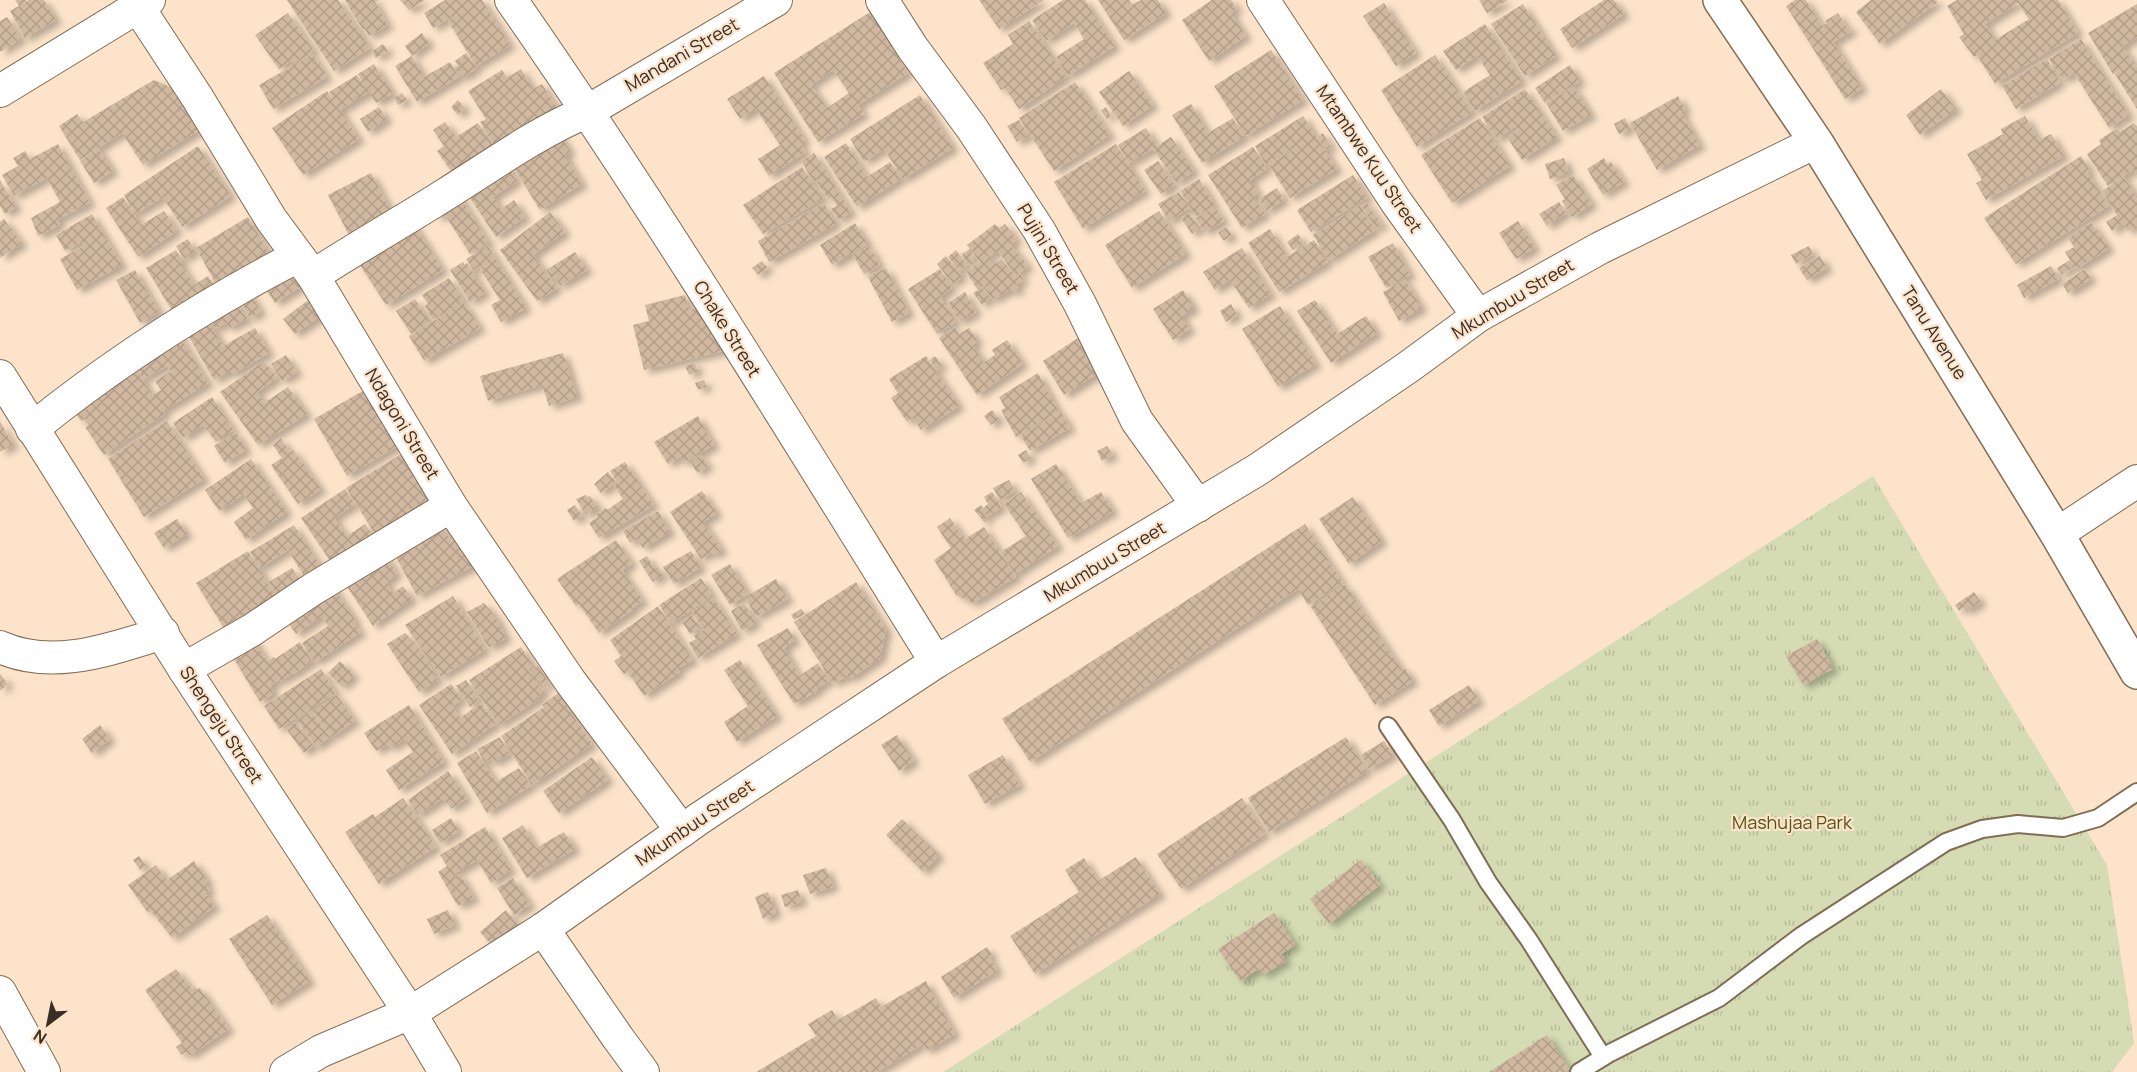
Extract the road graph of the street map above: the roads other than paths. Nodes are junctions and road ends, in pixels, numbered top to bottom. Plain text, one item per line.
1 (511, 0) edge
2 (776, 0) edge
3 (882, 0) edge
4 (1263, 0) edge
5 (1720, 0) edge
6 (144, 3) edge
7 (0, 91) edge
8 (588, 111) junction
9 (1816, 142) junction
10 (306, 266) junction
11 (1478, 316) junction
12 (0, 376) edge
13 (32, 429) junction
14 (2137, 481) edge
15 (451, 506) junction
16 (1198, 506) junction
17 (2057, 534) junction
18 (163, 633) junction
19 (0, 647) edge
20 (936, 662) junction
21 (184, 669) junction
22 (2137, 672) edge
23 (1388, 726) dead end
24 (2137, 792) edge
25 (682, 831) junction
26 (543, 929) junction
27 (0, 992) edge
28 (410, 1012) junction
29 (1603, 1057) junction
30 (44, 1072) edge
31 (286, 1072) edge
32 (445, 1072) edge
33 (644, 1072) edge
34 (1579, 1072) edge

1 - 8 street, Chake Street
2 - 8 street, Mandani Street
3 - 16 street, Pujini Street
4 - 11 street, Mtambwe Kuu Street
5 - 9 street, Tanu Avenue
6 - 7 street
6 - 10 street, Ndagoni Street
8 - 10 street, Mandani Street
8 - 20 street, Chake Street
9 - 11 street, Mkumbuu Street
9 - 17 street, Tanu Avenue
10 - 13 street, Mandani Street
10 - 15 street, Ndagoni Street
11 - 16 street, Mkumbuu Street
12 - 13 street, Shengeju Street
13 - 18 street, Shengeju Street
14 - 17 street
15 - 21 street
15 - 25 street, Ndagoni Street
16 - 20 street, Mkumbuu Street
17 - 22 street, Tanu Avenue
18 - 19 street
18 - 21 street, Shengeju Street
20 - 25 street, Mkumbuu Street
21 - 28 street, Shengeju Street
23 - 29 lane
24 - 29 lane
25 - 26 street, Mkumbuu Street
26 - 28 street, Mkumbuu Street
26 - 33 street
27 - 30 street
28 - 31 street, Mkumbuu Street
28 - 32 street, Shengeju Street
29 - 34 lane

